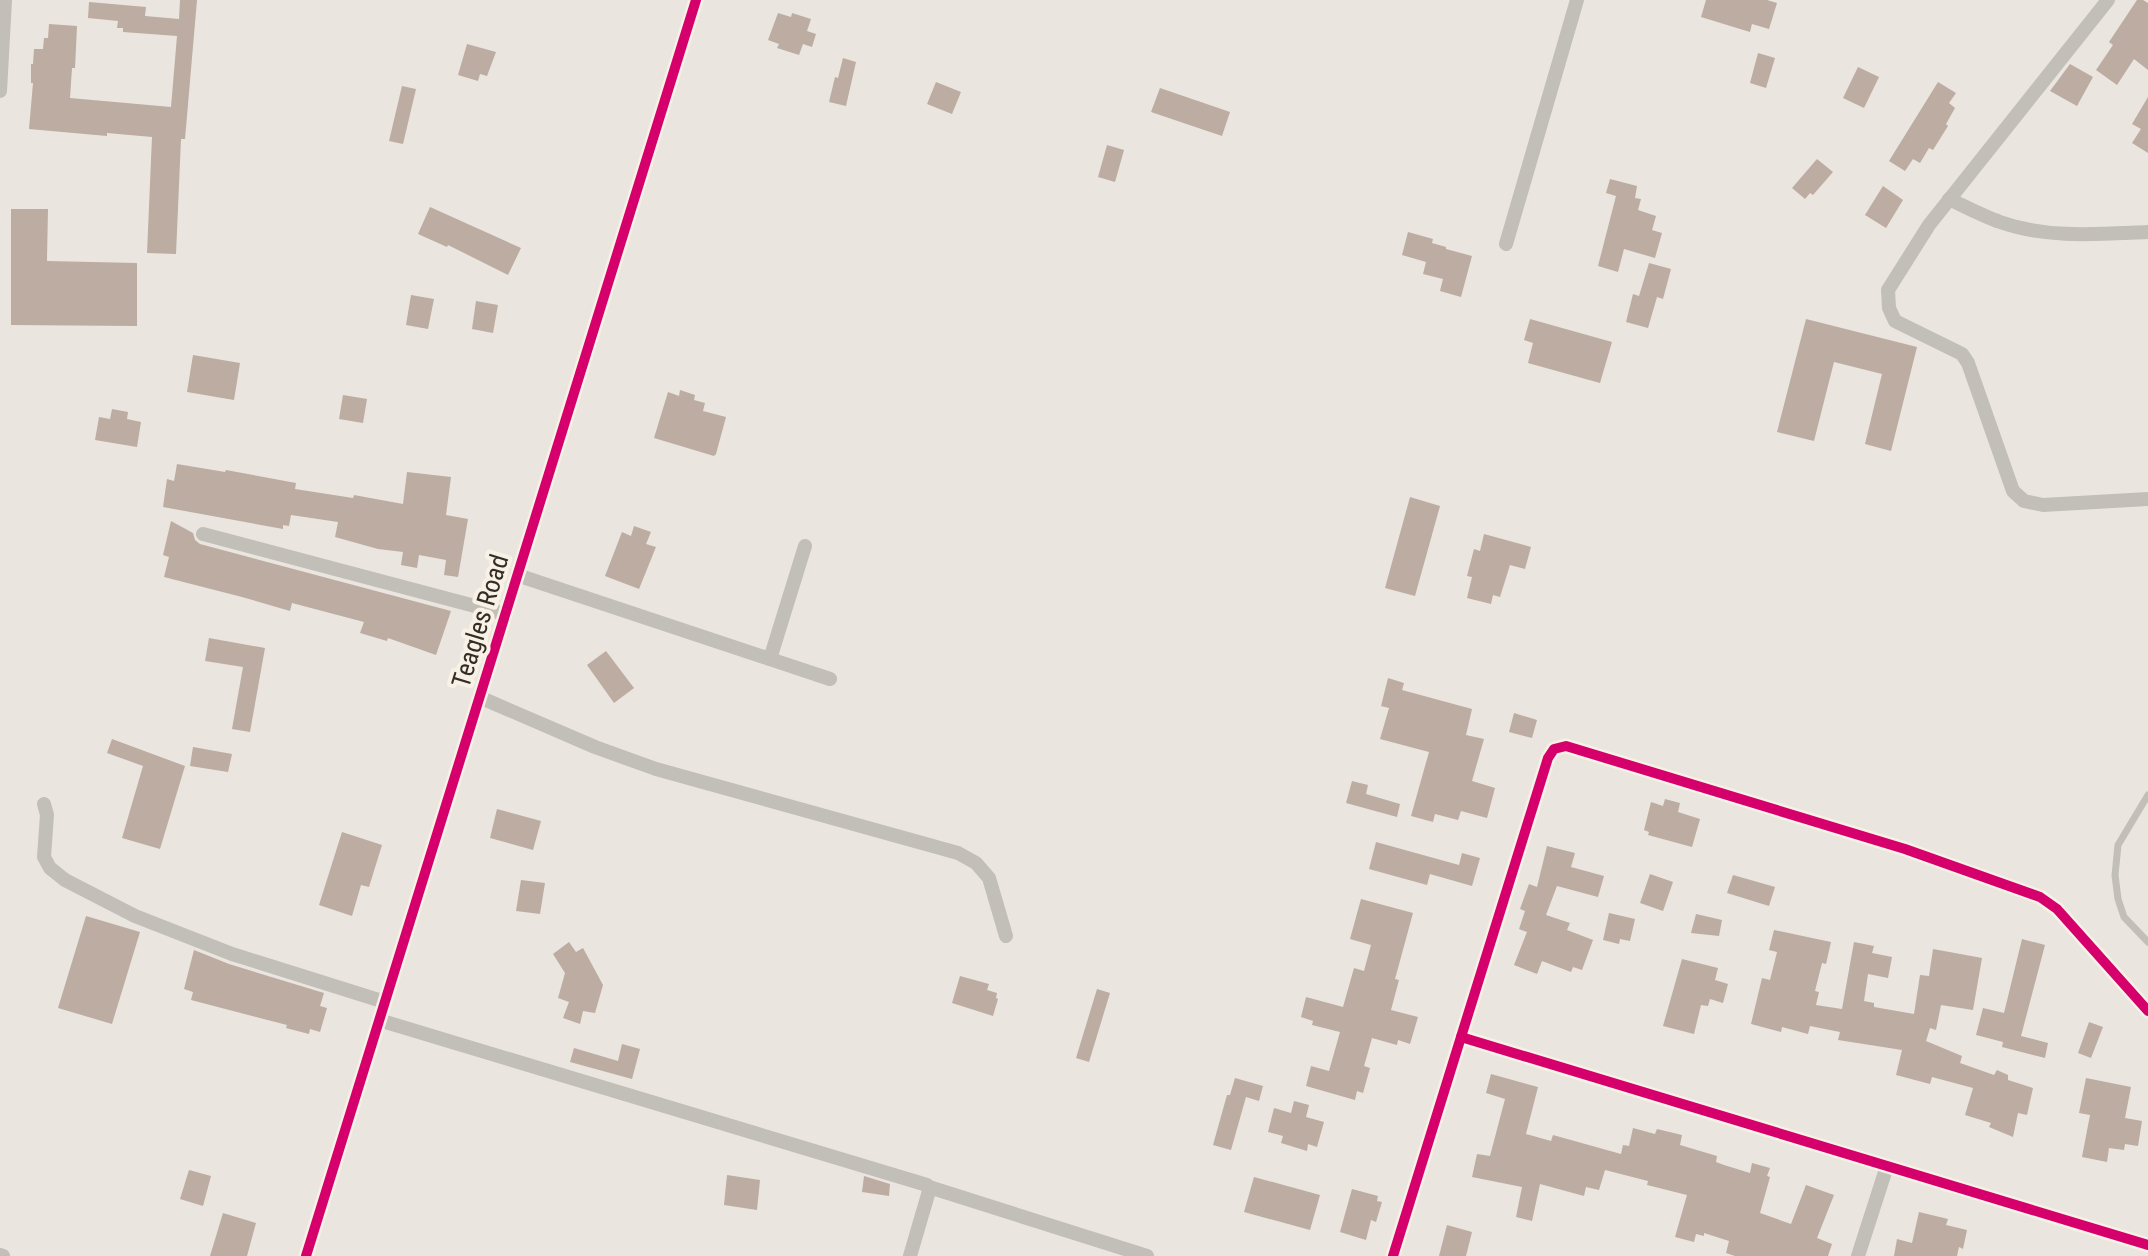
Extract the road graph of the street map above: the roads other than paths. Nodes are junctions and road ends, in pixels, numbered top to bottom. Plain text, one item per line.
1 (5, 0) edge
2 (696, 0) edge
3 (1577, 0) edge
4 (2108, 0) edge
5 (0, 91) edge
6 (1949, 199) junction
7 (2148, 232) edge
8 (1506, 244) dead end
9 (2148, 499) edge
10 (203, 534) dead end
11 (805, 546) dead end
12 (517, 575) junction
13 (505, 614) junction
14 (770, 659) junction
15 (830, 679) dead end
16 (479, 697) junction
17 (2148, 795) edge
18 (44, 804) dead end
19 (2139, 809) junction
20 (2148, 813) edge
21 (1006, 936) dead end
22 (2148, 942) edge
23 (385, 1002) junction
24 (2148, 1011) edge
25 (379, 1020) junction
26 (1461, 1037) junction
27 (1887, 1166) junction
28 (929, 1187) junction
29 (2148, 1245) edge
30 (306, 1256) edge
31 (910, 1256) edge
32 (1147, 1256) edge
33 (1393, 1256) edge
34 (1858, 1256) edge

1 - 5 street
2 - 12 street, Teagles Road
3 - 8 street
4 - 6 street
6 - 7 street
6 - 9 street
10 - 13 street
11 - 14 street
12 - 13 street, Teagles Road
12 - 14 street
13 - 16 street, Teagles Road
14 - 15 street
16 - 21 street
16 - 23 street, Teagles Road
17 - 19 lane
18 - 23 street
19 - 20 lane
19 - 22 lane
23 - 25 street, Teagles Road
24 - 26 street
25 - 28 street
25 - 30 street, Teagles Road
26 - 27 street
26 - 33 street
27 - 29 street
27 - 34 street
28 - 31 street
28 - 32 street

